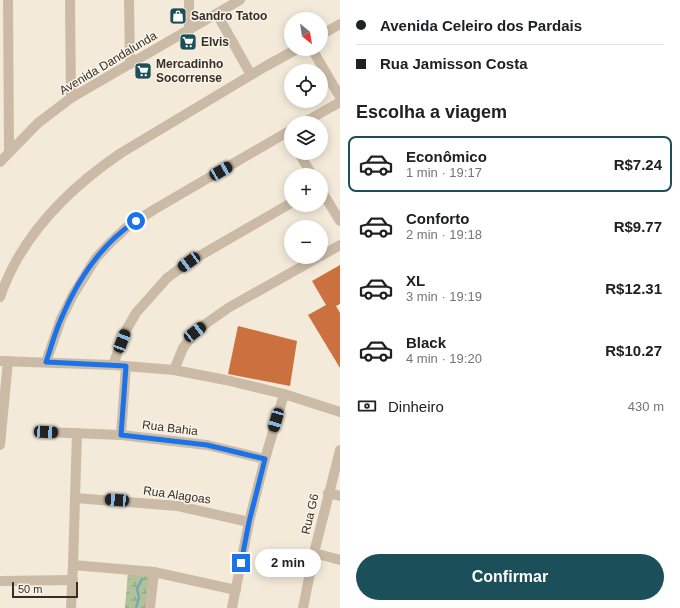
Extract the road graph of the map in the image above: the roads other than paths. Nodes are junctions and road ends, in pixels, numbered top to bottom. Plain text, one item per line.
1 (8, 0) edge
2 (70, 0) edge
3 (129, 0) edge
4 (189, 0) edge
5 (240, 0) edge
6 (217, 14) junction
7 (340, 24) edge
8 (189, 30) junction
9 (328, 31) edge
10 (285, 56) edge
11 (316, 56) edge
12 (130, 64) junction
13 (251, 75) junction
14 (340, 97) edge
15 (71, 98) junction
16 (340, 102) edge
17 (315, 116) edge
18 (284, 137) edge
19 (9, 151) junction
20 (0, 162) edge
21 (328, 201) edge
22 (284, 207) edge
23 (340, 221) edge
24 (340, 245) edge
25 (328, 252) edge
26 (306, 264) edge
27 (0, 297) edge
28 (4, 361) edge
29 (46, 362) junction
30 (113, 365) junction
31 (126, 366) junction
32 (174, 370) junction
33 (284, 394) junction
34 (340, 412) edge
35 (46, 432) dead end
36 (77, 433) junction
37 (121, 435) junction
38 (0, 445) edge
39 (340, 450) edge
40 (265, 459) junction
41 (328, 493) junction
42 (340, 496) edge
43 (75, 498) junction
44 (249, 522) junction
45 (314, 554) junction
46 (340, 560) edge
47 (74, 565) junction
48 (154, 572) junction
49 (73, 580) junction
50 (0, 581) edge
51 (236, 590) junction
52 (71, 608) edge
53 (150, 608) edge
54 (232, 608) edge
55 (303, 608) edge

1 - 19 street
2 - 15 street
3 - 12 street
4 - 8 street
5 - 6 street, Avenida Dandalunda
6 - 8 street, Avenida Dandalunda
6 - 13 street
7 - 9 street
8 - 12 street, Avenida Dandalunda
10 - 13 street
11 - 14 street
12 - 15 street, Avenida Dandalunda
13 - 27 street
15 - 19 street, Avenida Dandalunda
16 - 17 street
18 - 29 street
19 - 20 street, Avenida Dandalunda
21 - 23 street
22 - 30 street
24 - 25 street
26 - 32 street
28 - 29 street
28 - 38 street
29 - 30 street
30 - 31 street
31 - 32 street
31 - 37 street
32 - 33 street
33 - 34 street
33 - 40 street
35 - 36 street, Rua Bahia
36 - 37 street, Rua Bahia
36 - 43 street
37 - 40 street, Rua Bahia
39 - 41 street, Rua G6
40 - 44 street
41 - 42 street
41 - 45 street, Rua G6
43 - 44 street, Rua Alagoas
43 - 47 street
44 - 51 street
45 - 46 street
45 - 55 street, Rua G6
47 - 48 street
47 - 49 street
48 - 51 street
48 - 53 street
49 - 50 street
49 - 52 street
51 - 54 street

